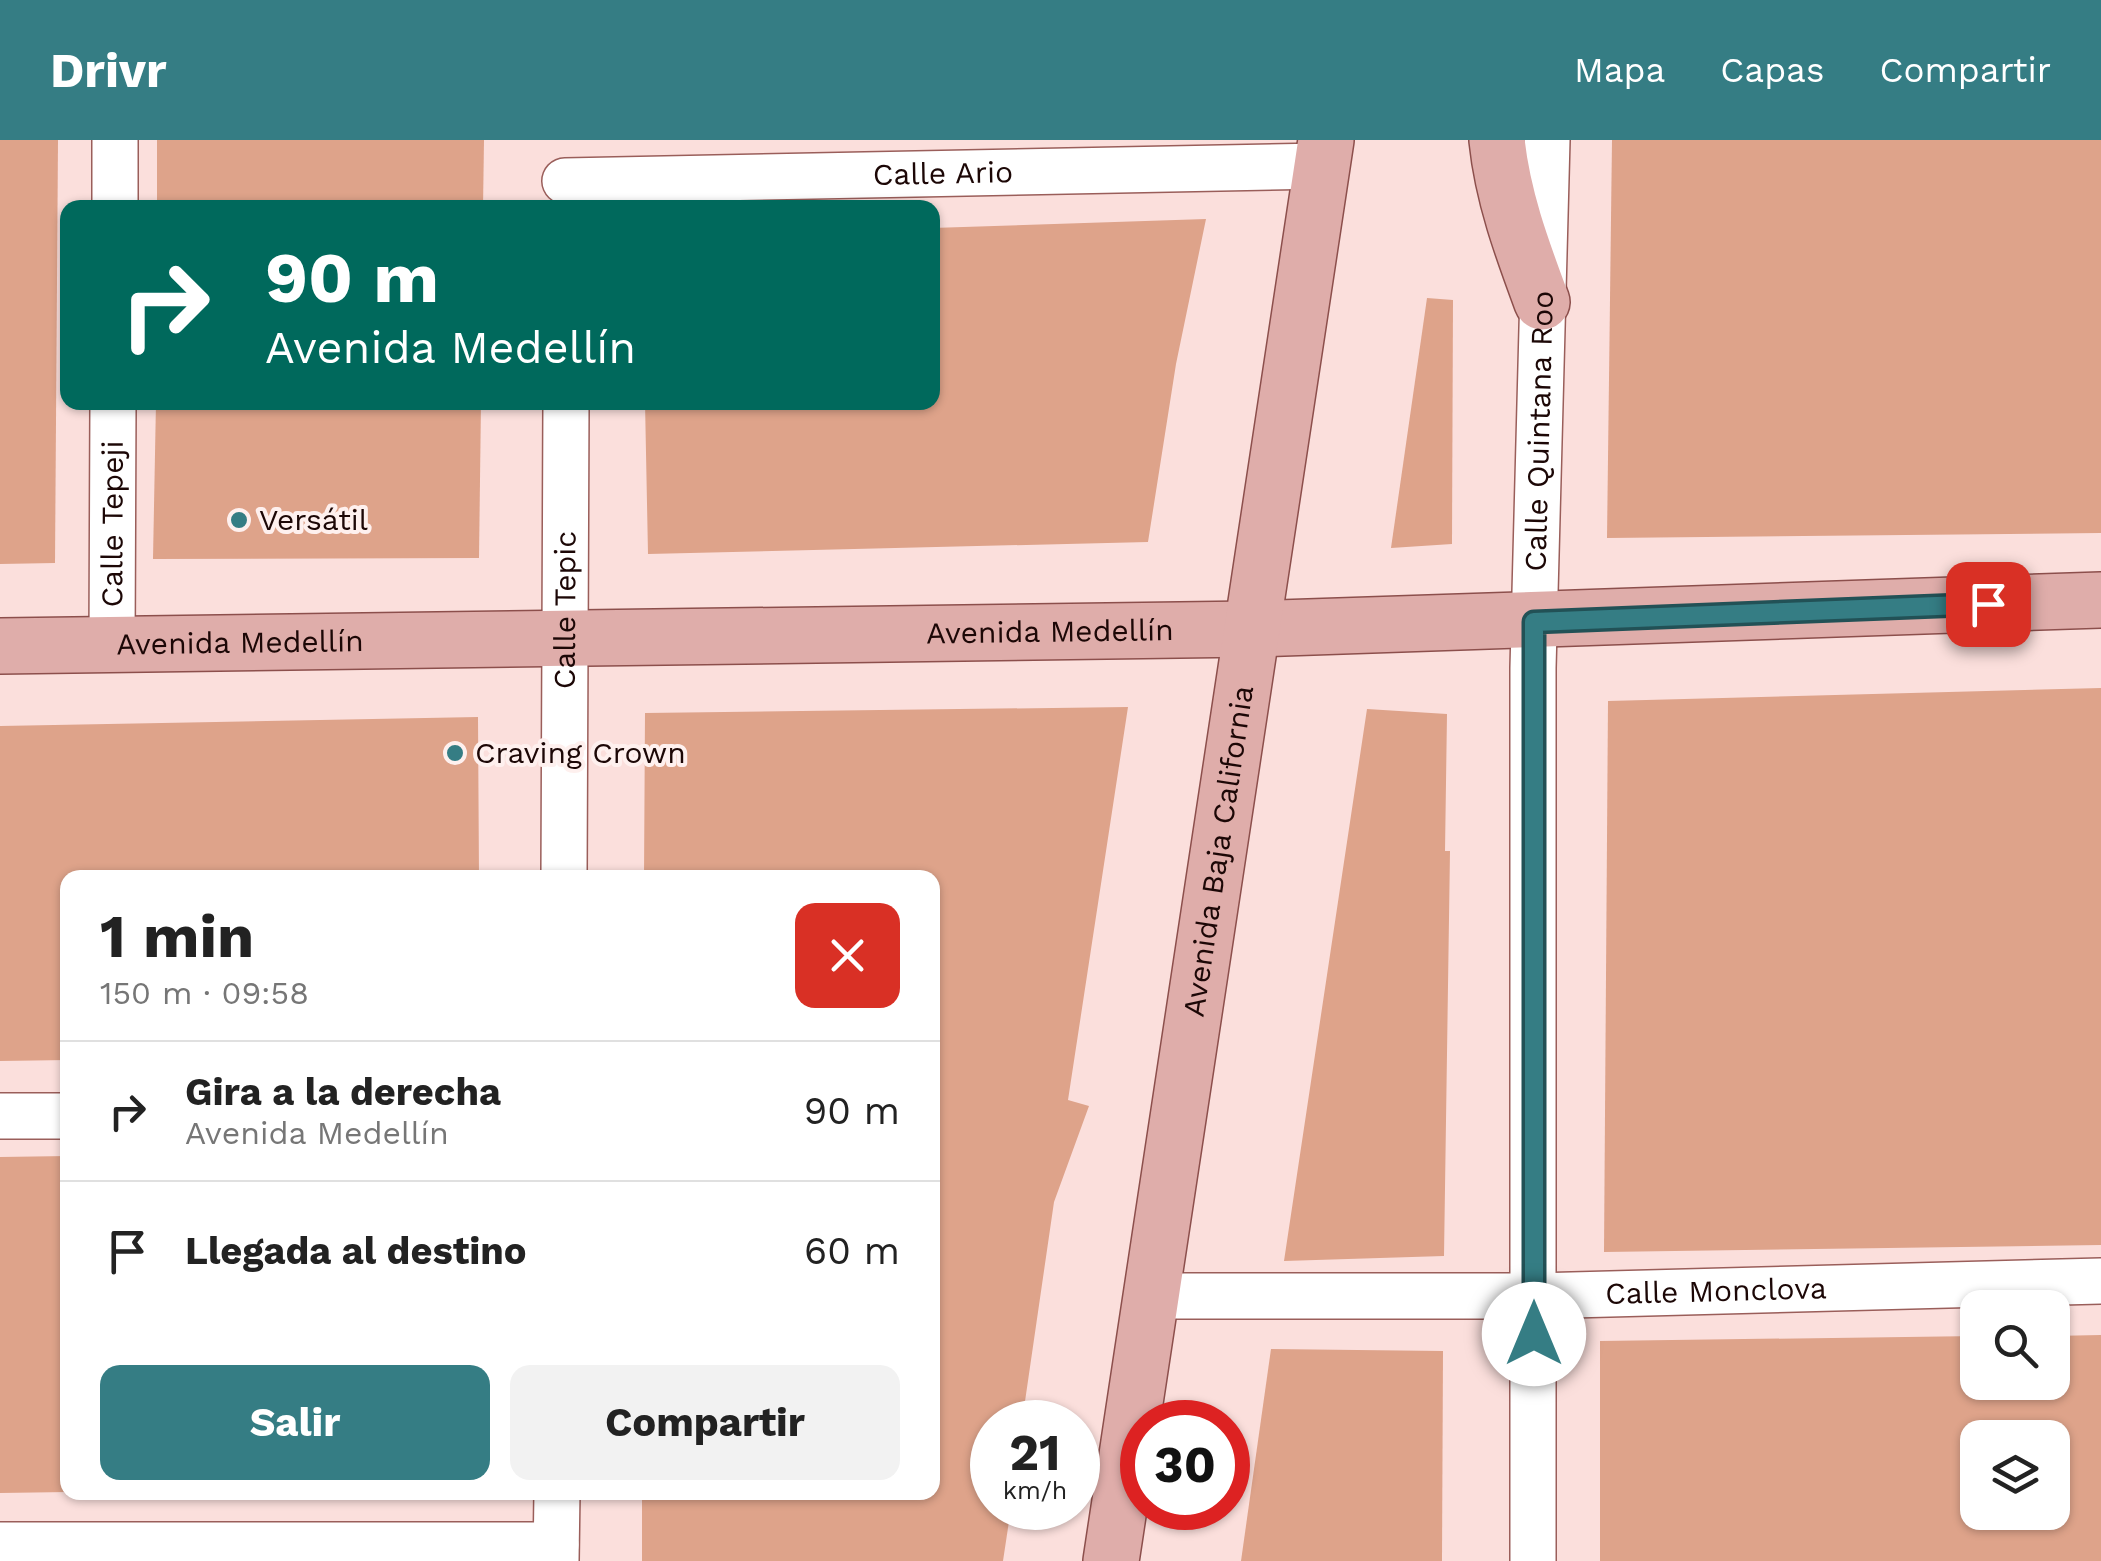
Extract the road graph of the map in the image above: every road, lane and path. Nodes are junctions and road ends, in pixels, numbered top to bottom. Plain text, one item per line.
1 (115, 140) edge
2 (1497, 140) edge
3 (1547, 140) edge
4 (1324, 153) edge
5 (565, 176) edge
6 (114, 200) edge
7 (1542, 302) junction
8 (113, 410) edge
9 (566, 410) edge
10 (2101, 600) edge
11 (1534, 622) junction
12 (1252, 628) junction
13 (567, 641) junction
14 (0, 646) edge
15 (112, 646) junction
16 (564, 870) edge
17 (0, 1116) edge
18 (60, 1116) edge
19 (2101, 1281) edge
20 (1152, 1296) junction
21 (1534, 1296) junction
22 (557, 1500) edge
23 (0, 1545) edge
24 (556, 1553) edge
25 (1111, 1561) edge
26 (1533, 1561) edge

1 - 6 street
2 - 7 main road
3 - 7 street, Calle Quintana Roo
4 - 5 street, Calle Ario
4 - 12 main road, Avenida Baja California
7 - 11 street, Calle Quintana Roo
8 - 15 street, Calle Tepeji
9 - 13 street, Calle Tepic
10 - 11 main road, Avenida Medellín
11 - 12 main road, Avenida Medellín
11 - 21 street, Calle Quintana Roo
12 - 13 main road, Avenida Medellín
12 - 20 main road, Avenida Baja California
13 - 15 main road, Avenida Medellín
13 - 16 street, Calle Tepic
14 - 15 main road, Avenida Medellín
17 - 18 street
19 - 21 street, Calle Monclova
20 - 21 street, Calle Monclova
20 - 25 main road, Avenida Baja California
21 - 26 street, Calle Quintana Roo
22 - 24 street
23 - 24 street

